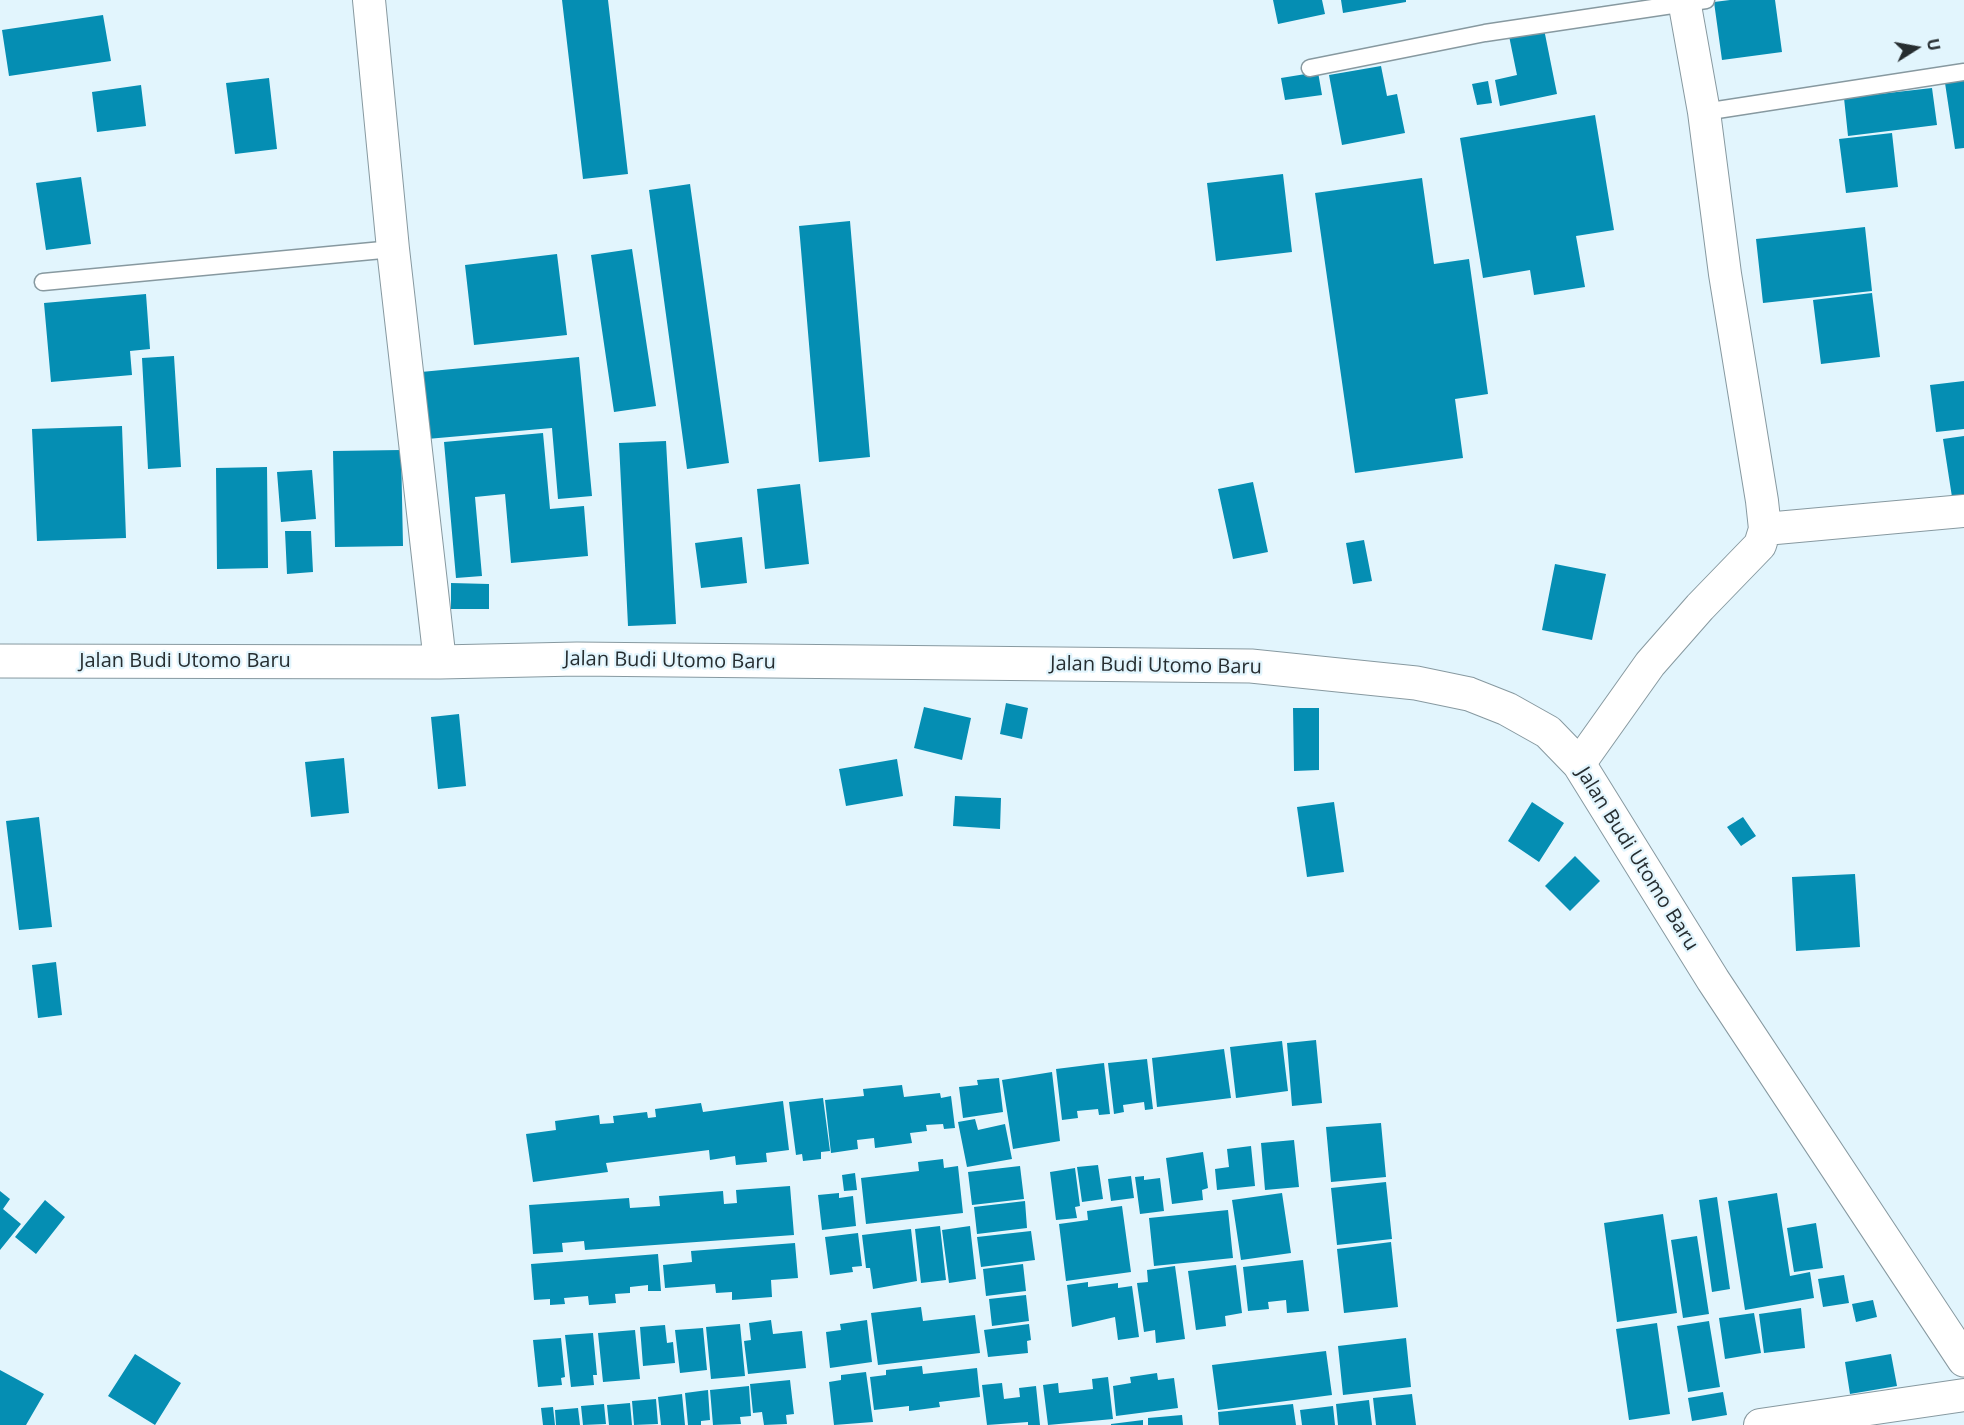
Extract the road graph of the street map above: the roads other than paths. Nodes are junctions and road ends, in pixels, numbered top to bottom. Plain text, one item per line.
1 (369, 0) edge
2 (1691, 1) edge
3 (1310, 68) dead end
4 (1964, 72) edge
5 (1704, 112) junction
6 (393, 249) junction
7 (43, 282) dead end
8 (1964, 511) edge
9 (1765, 529) junction
10 (0, 661) edge
11 (440, 662) junction
12 (1579, 764) junction
13 (1964, 1360) edge
14 (1964, 1395) edge
15 (1860, 1418) edge
16 (1760, 1425) edge

1 - 6 street
2 - 3 lane
2 - 5 street
4 - 5 lane
5 - 9 street
6 - 7 lane
6 - 11 street
8 - 9 street
9 - 12 street
10 - 11 street, Jalan Budi Utomo Baru
11 - 12 street, Jalan Budi Utomo Baru
12 - 13 street, Jalan Budi Utomo Baru
14 - 15 street
15 - 16 street

